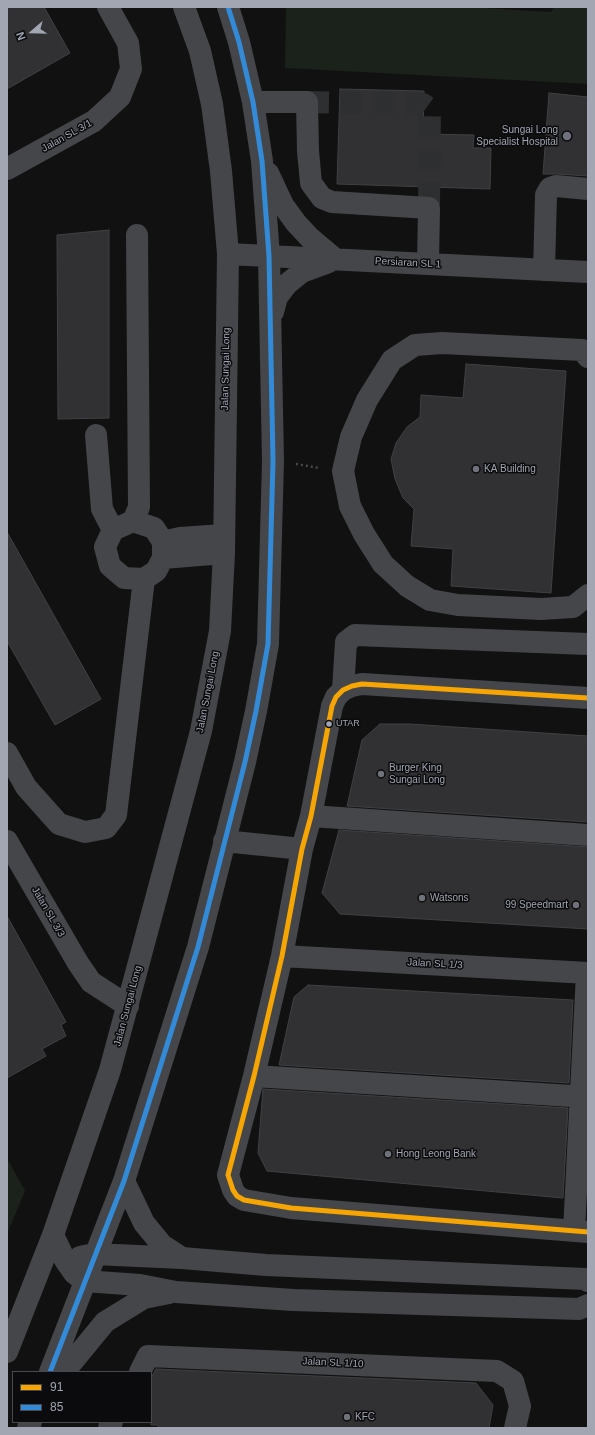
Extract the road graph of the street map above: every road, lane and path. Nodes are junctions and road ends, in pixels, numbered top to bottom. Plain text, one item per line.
1 (108, 7) edge
2 (184, 7) edge
3 (228, 7) edge
4 (253, 102) junction
5 (262, 161) junction
6 (7, 169) edge
7 (588, 189) edge
8 (138, 235) dead end
9 (228, 254) junction
10 (270, 256) junction
11 (335, 259) junction
12 (428, 264) junction
13 (544, 270) junction
14 (588, 272) edge
15 (271, 323) junction
16 (588, 357) edge
17 (96, 435) dead end
18 (273, 461) junction
19 (343, 471) junction
20 (123, 525) junction
21 (224, 544) junction
22 (163, 550) junction
23 (144, 579) junction
24 (588, 595) edge
25 (588, 644) edge
26 (352, 687) junction
27 (588, 698) edge
28 (7, 753) edge
29 (311, 816) junction
30 (588, 835) edge
31 (7, 841) edge
32 (224, 841) junction
33 (302, 849) junction
34 (282, 956) junction
35 (588, 973) edge
36 (128, 1006) junction
37 (254, 1076) junction
38 (584, 1097) edge
39 (124, 1180) junction
40 (581, 1232) edge
41 (53, 1234) junction
42 (94, 1254) junction
43 (182, 1258) junction
44 (65, 1260) junction
45 (38, 1272) junction
46 (84, 1281) junction
47 (588, 1282) edge
48 (176, 1292) junction
49 (588, 1306) edge
50 (7, 1352) edge
51 (144, 1364) edge
52 (50, 1371) edge
53 (65, 1371) edge
54 (515, 1428) edge

1 - 6 street, Jalan SL 3/1
2 - 9 street, Jalan Sungai Long
3 - 4 street
4 - 5 street
4 - 12 street
5 - 10 street
5 - 11 street
7 - 13 street
8 - 20 street
9 - 10 street, Persiaran SL 1
9 - 21 street, Jalan Sungai Long
10 - 11 street, Persiaran SL 1
10 - 15 street
11 - 12 street, Persiaran SL 1
11 - 15 street
12 - 13 street, Persiaran SL 1
13 - 14 street, Persiaran SL 1
15 - 18 street
16 - 19 street
17 - 20 street
18 - 19 path
18 - 32 street
19 - 24 street
20 - 22 street
20 - 23 street
21 - 22 street
21 - 36 street, Jalan Sungai Long
22 - 23 street
23 - 28 street
25 - 26 street
26 - 27 street
26 - 29 street
29 - 30 street
29 - 33 street
31 - 36 street, Jalan SL 3/3
32 - 33 street
32 - 39 street
33 - 34 street
34 - 35 street, Jalan SL 1/3
34 - 37 street
35 - 38 street
36 - 41 street, Jalan Sungai Long
37 - 38 street
37 - 40 street
38 - 40 street
39 - 42 street
39 - 43 street
41 - 44 street
41 - 45 street, Jalan Sungai Long
42 - 43 street
42 - 44 street
42 - 46 street
43 - 47 street
44 - 45 street
44 - 46 street
45 - 50 street, Jalan Sungai Long
46 - 48 street
46 - 52 street
48 - 49 street
48 - 53 street
51 - 54 street, Jalan SL 1/10

